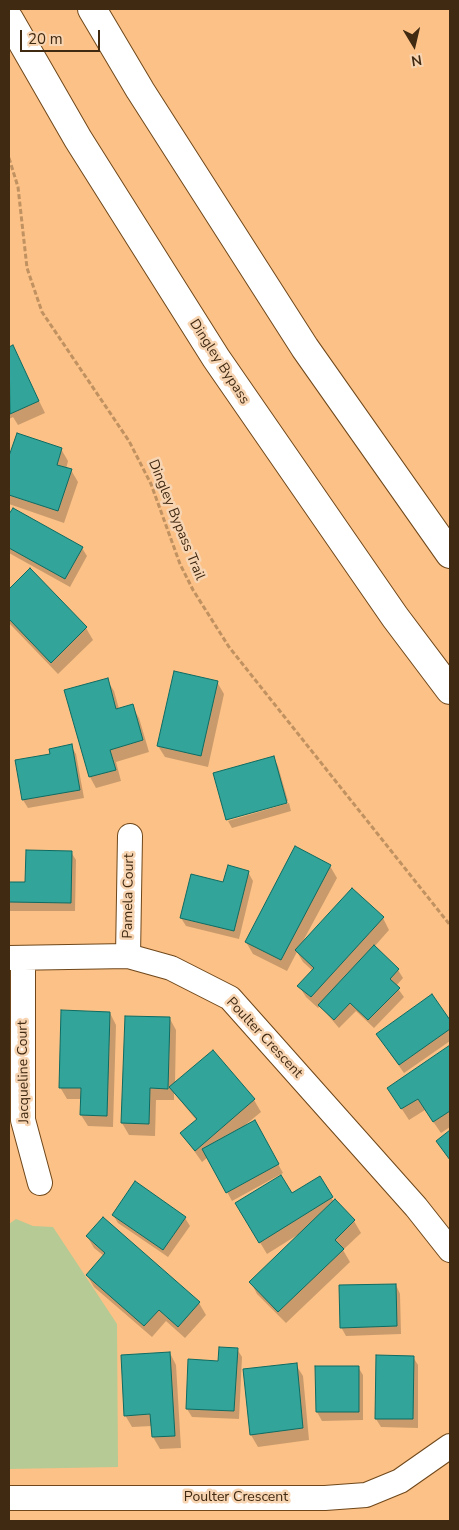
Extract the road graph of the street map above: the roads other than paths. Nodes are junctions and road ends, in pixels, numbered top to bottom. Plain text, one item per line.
1 (92, 9) edge
2 (9, 19) edge
3 (450, 554) edge
4 (450, 690) edge
5 (130, 836) dead end
6 (128, 956) junction
7 (16, 958) edge
8 (40, 1183) dead end
9 (450, 1250) edge
10 (450, 1446) edge
11 (9, 1498) edge

1 - 3 highway
2 - 4 highway, Dingley Bypass
5 - 6 street, Pamela Court
6 - 7 street, Poulter Crescent
6 - 9 street, Poulter Crescent
7 - 8 street, Jacqueline Court
10 - 11 street, Poulter Crescent

